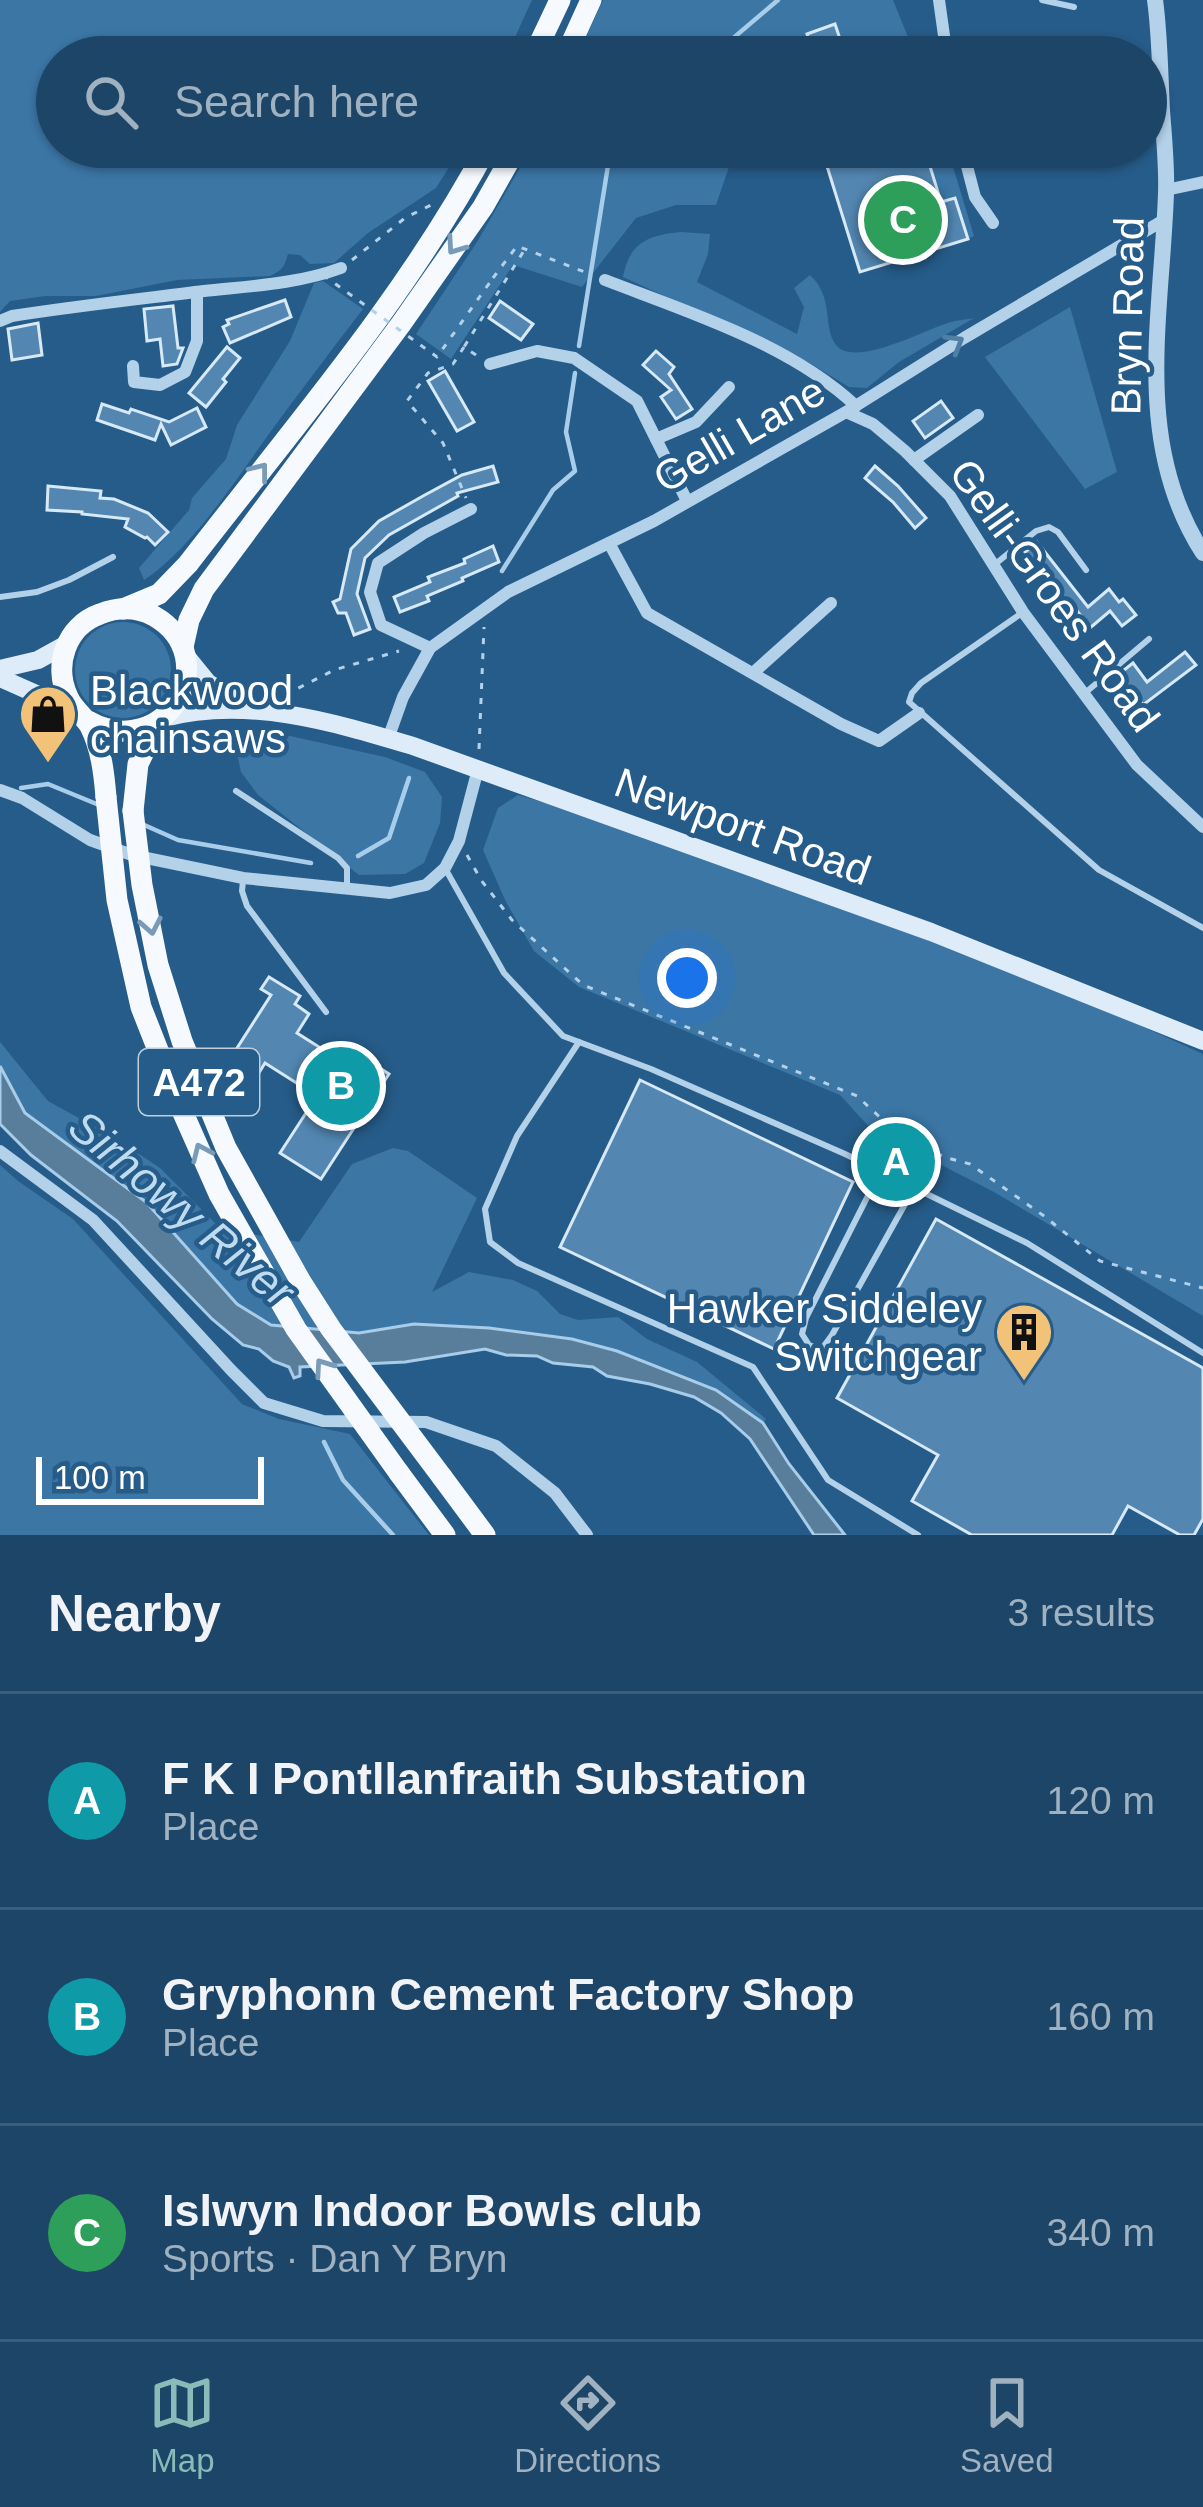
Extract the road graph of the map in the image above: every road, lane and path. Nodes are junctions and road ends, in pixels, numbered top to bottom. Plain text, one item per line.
1 (560, 0) edge
2 (591, 0) edge
3 (939, 0) edge
4 (1042, 0) edge
5 (1155, 0) edge
6 (1074, 7) dead end
7 (543, 36) edge
8 (575, 36) edge
9 (943, 36) edge
10 (1157, 36) edge
11 (476, 168) edge
12 (505, 168) edge
13 (967, 168) edge
14 (1165, 168) edge
15 (1203, 182) edge
16 (1166, 190) junction
17 (439, 195) dead end
18 (1164, 220) junction
19 (993, 223) dead end
20 (525, 249) junction
21 (341, 268) joint
22 (323, 274) junction
23 (605, 280) joint
24 (197, 292) junction
25 (0, 321) edge
26 (464, 347) junction
27 (490, 364) joint
28 (133, 366) dead end
29 (729, 387) dead end
30 (851, 409) junction
31 (978, 415) dead end
32 (656, 440) junction
33 (914, 460) junction
34 (687, 501) junction
35 (471, 509) joint
36 (609, 543) junction
37 (1203, 553) edge
38 (113, 557) dead end
39 (994, 565) junction
40 (1086, 571) dead end
41 (0, 597) edge
42 (831, 603) dead end
43 (485, 608) junction
44 (123, 609) junction
45 (1024, 612) junction
46 (1149, 639) dead end
47 (67, 644) junction
48 (425, 646) junction
49 (184, 651) junction
50 (0, 669) edge
51 (753, 674) junction
52 (0, 678) edge
53 (1085, 694) junction
54 (249, 708) junction
55 (278, 713) junction
56 (919, 713) junction
57 (82, 717) junction
58 (161, 720) junction
59 (388, 739) junction
60 (478, 769) junction
61 (0, 790) edge
62 (236, 790) dead end
63 (1203, 827) edge
64 (459, 842) junction
65 (445, 868) junction
66 (243, 878) junction
67 (346, 890) junction
68 (1203, 928) edge
69 (326, 1012) dead end
70 (1203, 1041) edge
71 (579, 1042) junction
72 (0, 1151) edge
73 (880, 1171) junction
74 (914, 1188) junction
75 (1203, 1288) edge
76 (1203, 1353) edge
77 (445, 1535) edge
78 (485, 1535) edge
79 (587, 1535) edge
80 (918, 1535) edge

1 - 7 main road
2 - 8 main road
3 - 9 street
4 - 6 lane
5 - 10 street, Bryn Road
44 -> 11 main road
12 -> 49 main road
13 - 19 street
14 - 16 street, Bryn Road
15 - 16 street
16 - 18 street, Bryn Road
17 - 21 path
30 -> 18 street, Gelli Lane
18 - 37 street, Bryn Road
20 - 22 path, bridge
20 - 23 path
20 - 26 path
21 - 22 street
22 - 24 street
23 - 30 street, Gelli-Groes Road
24 - 25 street
24 - 28 street
26 - 27 path
26 - 35 path
27 - 32 street
29 - 32 street
30 - 33 street, Gelli-Groes Road
30 - 34 street, Gelli Lane
31 - 33 street
32 - 34 street
33 - 39 street, Gelli-Groes Road
34 - 36 street, Gelli Lane
35 - 48 street
36 - 43 street, Gelli Lane
36 - 51 street
38 - 41 lane
39 - 40 lane
39 - 45 street, Gelli-Groes Road
42 - 51 street
43 - 48 street, Gelli Lane
43 - 60 path
44 - 47 main road
44 - 49 main road
45 - 53 street, Gelli-Groes Road
45 - 56 lane
46 - 53 lane
47 - 50 main road
47 - 57 main road
48 - 55 path
48 - 59 street, Gelli Lane
49 - 54 main road, Newport Road
49 - 58 main road
51 - 56 street
52 - 57 main road
53 - 63 street, Gelli-Groes Road
54 - 55 main road, Newport Road
54 - 58 main road, Newport Road
55 - 59 main road, Newport Road
56 - 68 lane
57 - 58 main road
77 -> 57 main road, A472, bridge
58 -> 78 main road, A472, bridge
59 - 60 main road, Newport Road
60 - 64 street
60 - 70 main road, Newport Road
61 - 66 street
62 - 67 lane
64 - 65 street
64 - 75 path
65 - 67 street
65 - 71 lane
66 - 67 street
66 - 69 lane
71 - 73 lane
71 - 80 lane
72 - 79 street
73 - 74 lane
73 - 74 lane
74 - 76 lane

